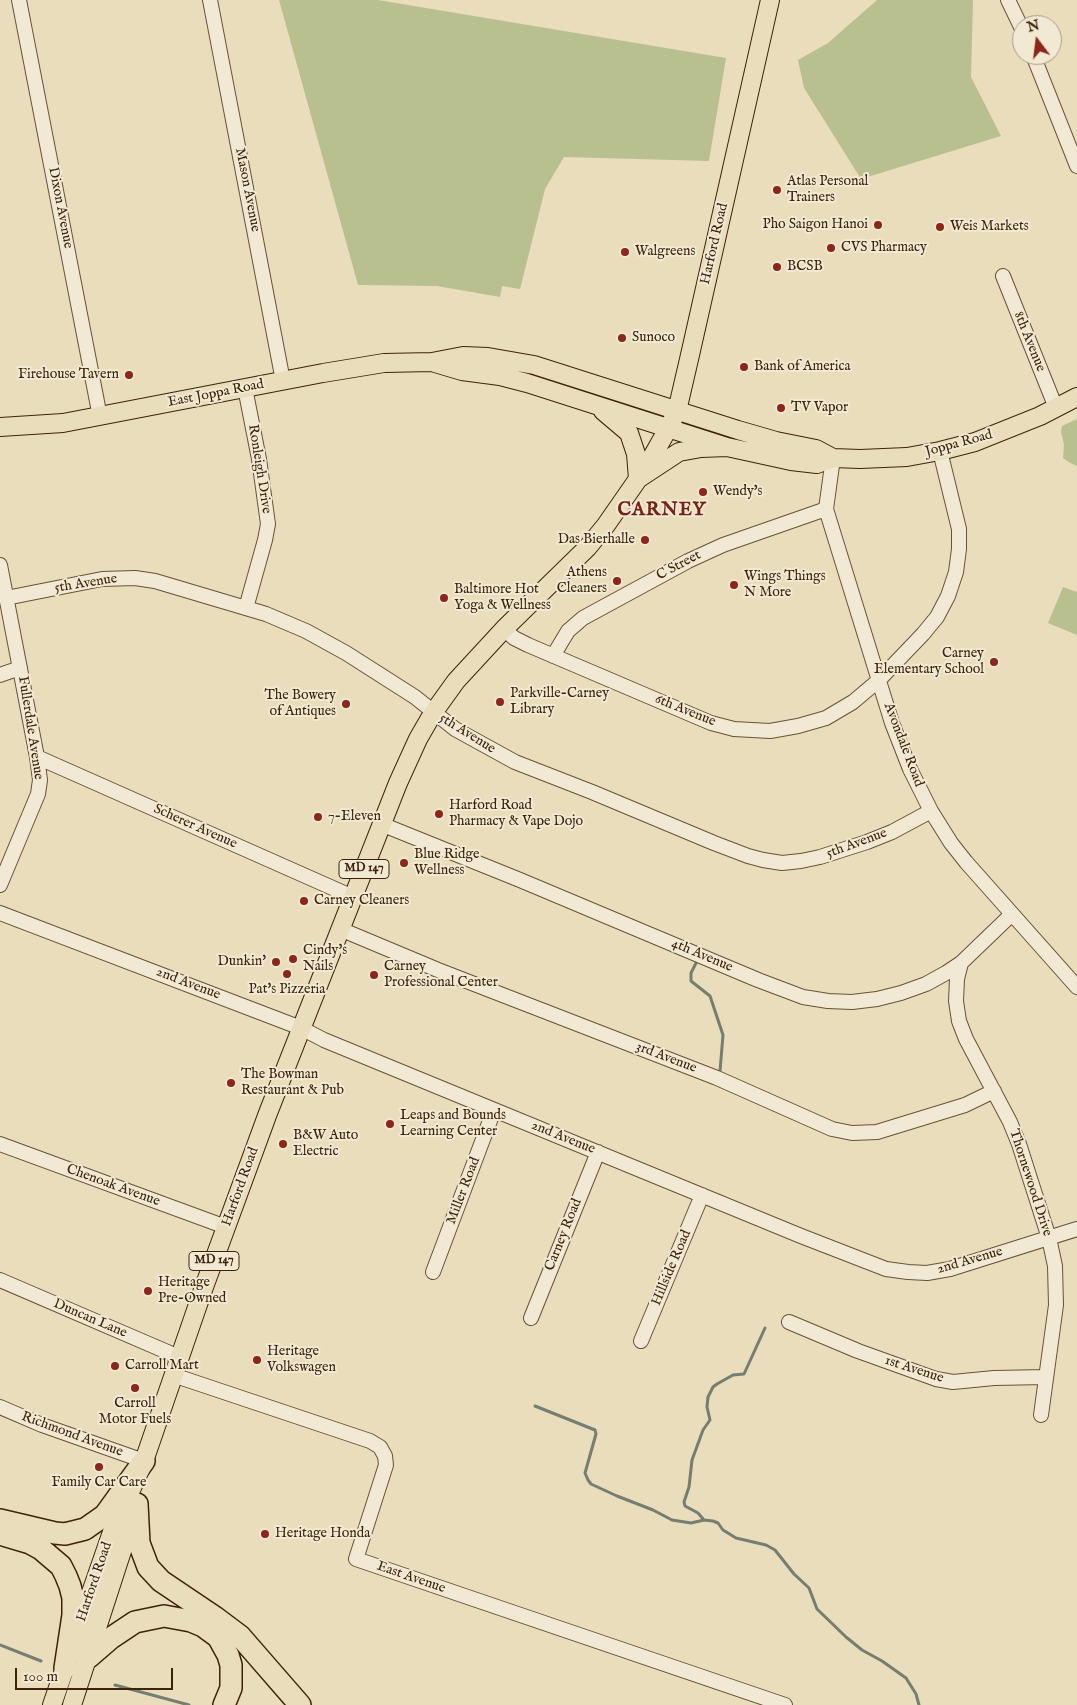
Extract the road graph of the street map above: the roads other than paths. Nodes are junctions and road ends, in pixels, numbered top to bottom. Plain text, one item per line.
1 (19, 0) edge
2 (210, 0) edge
3 (770, 0) edge
4 (1008, 0) edge
5 (1015, 15) edge
6 (1036, 65) edge
7 (1077, 166) edge
8 (1003, 276) dead end
9 (432, 362) junction
10 (283, 381) junction
11 (245, 388) junction
12 (1077, 397) edge
13 (588, 401) junction
14 (1056, 408) junction
15 (677, 411) junction
16 (100, 417) junction
17 (0, 427) edge
18 (669, 427) junction
19 (727, 447) junction
20 (940, 451) junction
21 (833, 458) junction
22 (638, 480) junction
23 (826, 509) junction
24 (0, 565) edge
25 (6, 598) junction
26 (246, 608) junction
27 (504, 629) junction
28 (553, 656) junction
29 (20, 668) junction
30 (0, 675) edge
31 (879, 680) junction
32 (433, 713) junction
33 (37, 757) junction
34 (931, 811) junction
35 (381, 824) junction
36 (0, 885) edge
37 (353, 897) junction
38 (0, 913) edge
39 (1012, 914) junction
40 (340, 929) junction
41 (960, 963) junction
42 (1077, 987) edge
43 (301, 1028) junction
44 (994, 1091) junction
45 (494, 1110) junction
46 (0, 1144) edge
47 (598, 1152) junction
48 (702, 1195) junction
49 (226, 1227) junction
50 (1077, 1229) edge
51 (1049, 1238) junction
52 (433, 1272) dead end
53 (0, 1280) edge
54 (531, 1318) dead end
55 (789, 1322) dead end
56 (641, 1341) dead end
57 (179, 1357) junction
58 (173, 1375) junction
59 (1046, 1377) junction
60 (0, 1407) edge
61 (1041, 1415) dead end
62 (144, 1461) junction
63 (137, 1504) junction
64 (0, 1520) edge
65 (0, 1534) edge
66 (88, 1657) junction
67 (62, 1677) junction
68 (75, 1698) edge
69 (752, 1700) edge
70 (52, 1705) edge
71 (224, 1705) edge
72 (300, 1705) edge
73 (785, 1705) edge

1 - 16 street, Dixon Avenue
2 - 10 street, Mason Avenue
3 - 15 main road, Harford Road / MD 147
4 - 5 street
6 - 7 street
8 - 14 street, 8th Avenue
9 - 10 main road, East Joppa Road
9 - 13 main road, East Joppa Road
9 - 15 main road, East Joppa Road
10 - 11 main road, East Joppa Road
11 - 16 main road, East Joppa Road
11 - 26 street, Ronleigh Drive
12 - 14 main road, Joppa Road
13 - 18 main road, East Joppa Road
13 - 22 main road
14 - 20 main road, Joppa Road
15 - 18 main road, Harford Road / MD 147
15 - 21 main road, Joppa Road
16 - 17 main road, East Joppa Road
18 - 19 main road, Joppa Road
18 - 22 main road, Harford Road / MD 147
19 - 21 main road, Joppa Road
19 - 22 main road
20 - 21 main road, Joppa Road
20 - 31 street, 6th Avenue
21 - 23 street, Avondale Road
22 - 27 main road, MD 147
23 - 28 street, C Street
23 - 31 street, Avondale Road
24 - 25 street, Fullerdale Avenue
25 - 26 street, 5th Avenue
25 - 29 street, Fullerdale Avenue
26 - 32 street, 5th Avenue
27 - 28 street, 6th Avenue
27 - 32 main road, MD 147
28 - 31 street, 6th Avenue
29 - 30 street
29 - 33 street, Fullerdale Avenue
31 - 34 street, Avondale Road
32 - 34 street, 5th Avenue
32 - 35 main road, MD 147
33 - 36 street, Fullerdale Avenue
33 - 37 street, Scherer Avenue
34 - 39 street, Avondale Road
35 - 37 main road, MD 147
35 - 41 street, 4th Avenue
37 - 40 main road, MD 147
38 - 43 street, 2nd Avenue
39 - 41 street, 4th Avenue
39 - 42 street, Avondale Road
40 - 43 main road, MD 147
40 - 44 street, 3rd Avenue
41 - 44 street, Thornewood Drive
43 - 45 street, 2nd Avenue
43 - 49 main road, Harford Road / MD 147
44 - 51 street, Thornewood Drive
45 - 47 street, 2nd Avenue
45 - 52 street, Miller Road
46 - 49 street, Chenoak Avenue
47 - 48 street, 2nd Avenue
47 - 54 street, Carney Road
48 - 51 street, 2nd Avenue
48 - 56 street, Hillside Road
49 - 57 main road, Harford Road / MD 147
50 - 51 street, 2nd Avenue
51 - 59 street, Thornewood Drive
53 - 57 street, Duncan Lane
55 - 59 street, 1st Avenue
57 - 58 main road, Harford Road / MD 147
58 - 62 main road, Harford Road / MD 147
58 - 69 street, East Avenue
59 - 61 street, Thornewood Drive
60 - 62 street, Richmond Avenue
62 - 63 main road, Harford Road / MD 147
62 - 64 highway
62 - 67 main road, Harford Road / MD 147
63 - 66 main road, Harford Road / MD 147
63 - 72 highway
65 - 67 highway
66 - 68 main road, Harford Road / MD 147
66 - 71 highway
67 - 70 main road, Harford Road / MD 147
69 - 73 street, East Avenue

